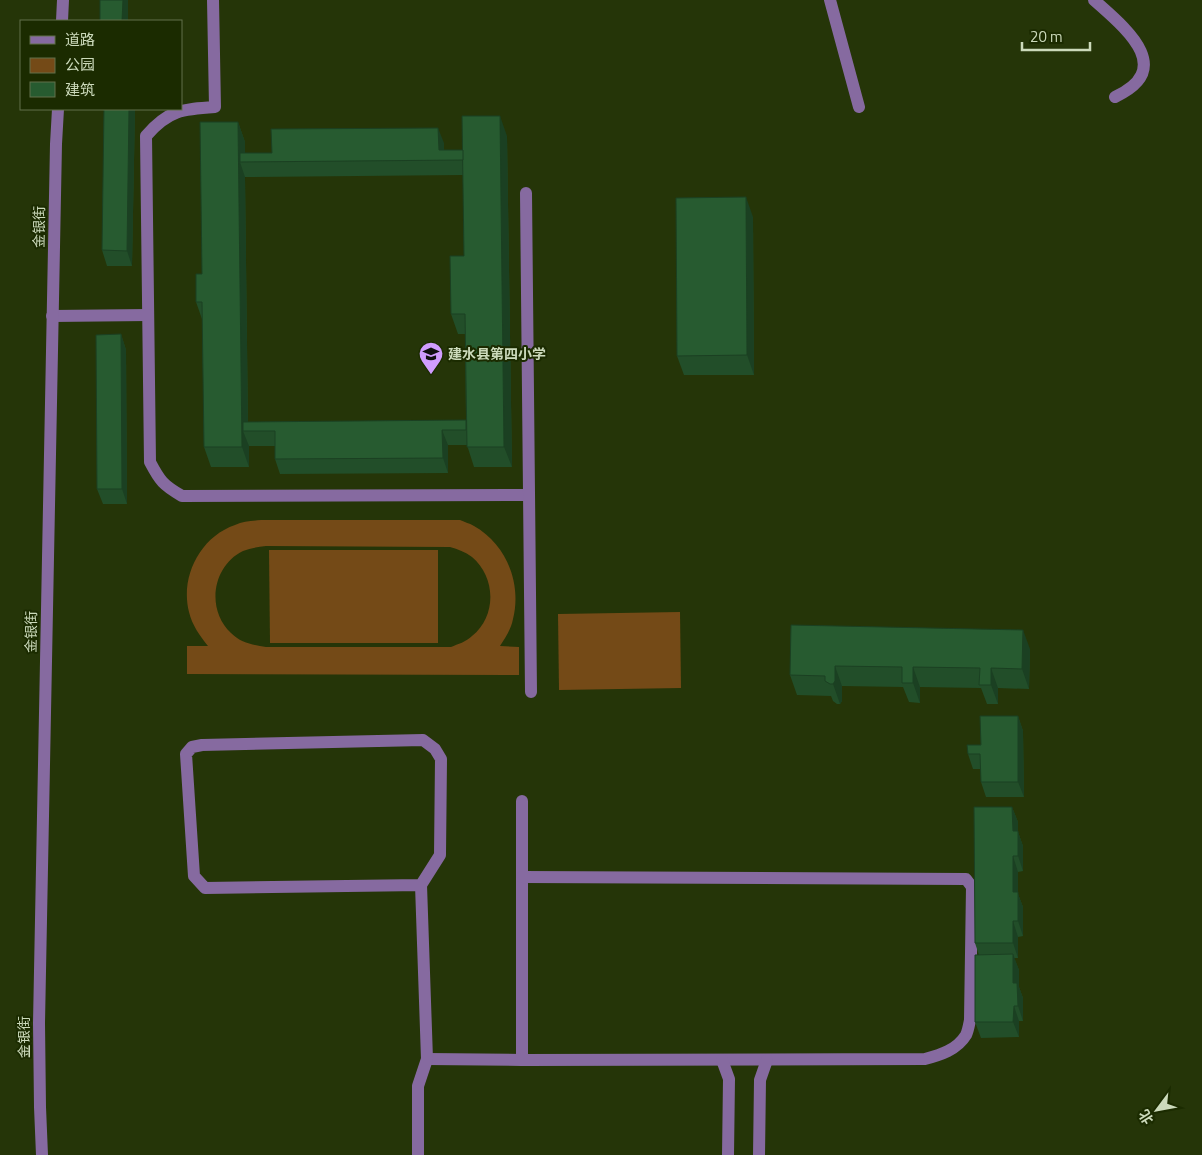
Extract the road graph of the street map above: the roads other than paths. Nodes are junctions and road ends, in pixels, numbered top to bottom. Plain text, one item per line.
1 (63, 0) edge
2 (213, 0) edge
3 (830, 0) edge
4 (1094, 0) edge
5 (62, 20) edge
6 (1115, 97) dead end
7 (859, 107) dead end
8 (58, 110) edge
9 (526, 193) dead end
10 (148, 315) junction
11 (52, 316) junction
12 (529, 494) junction
13 (531, 692) dead end
14 (522, 801) dead end
15 (522, 878) junction
16 (421, 885) junction
17 (427, 1059) junction
18 (522, 1060) junction
19 (722, 1060) junction
20 (767, 1060) junction
21 (42, 1155) edge
22 (418, 1155) edge
23 (728, 1155) edge
24 (759, 1155) edge

1 - 5 street
2 - 10 street
3 - 7 street
4 - 6 street
8 - 11 street, 金银街
9 - 12 street
10 - 11 street
10 - 12 street
11 - 21 street, 金银街
12 - 13 street
14 - 15 street
15 - 18 street
15 - 20 street
16 - 16 street
16 - 17 street
17 - 18 street
17 - 22 street
18 - 19 street
19 - 20 street
19 - 23 street
20 - 24 street

